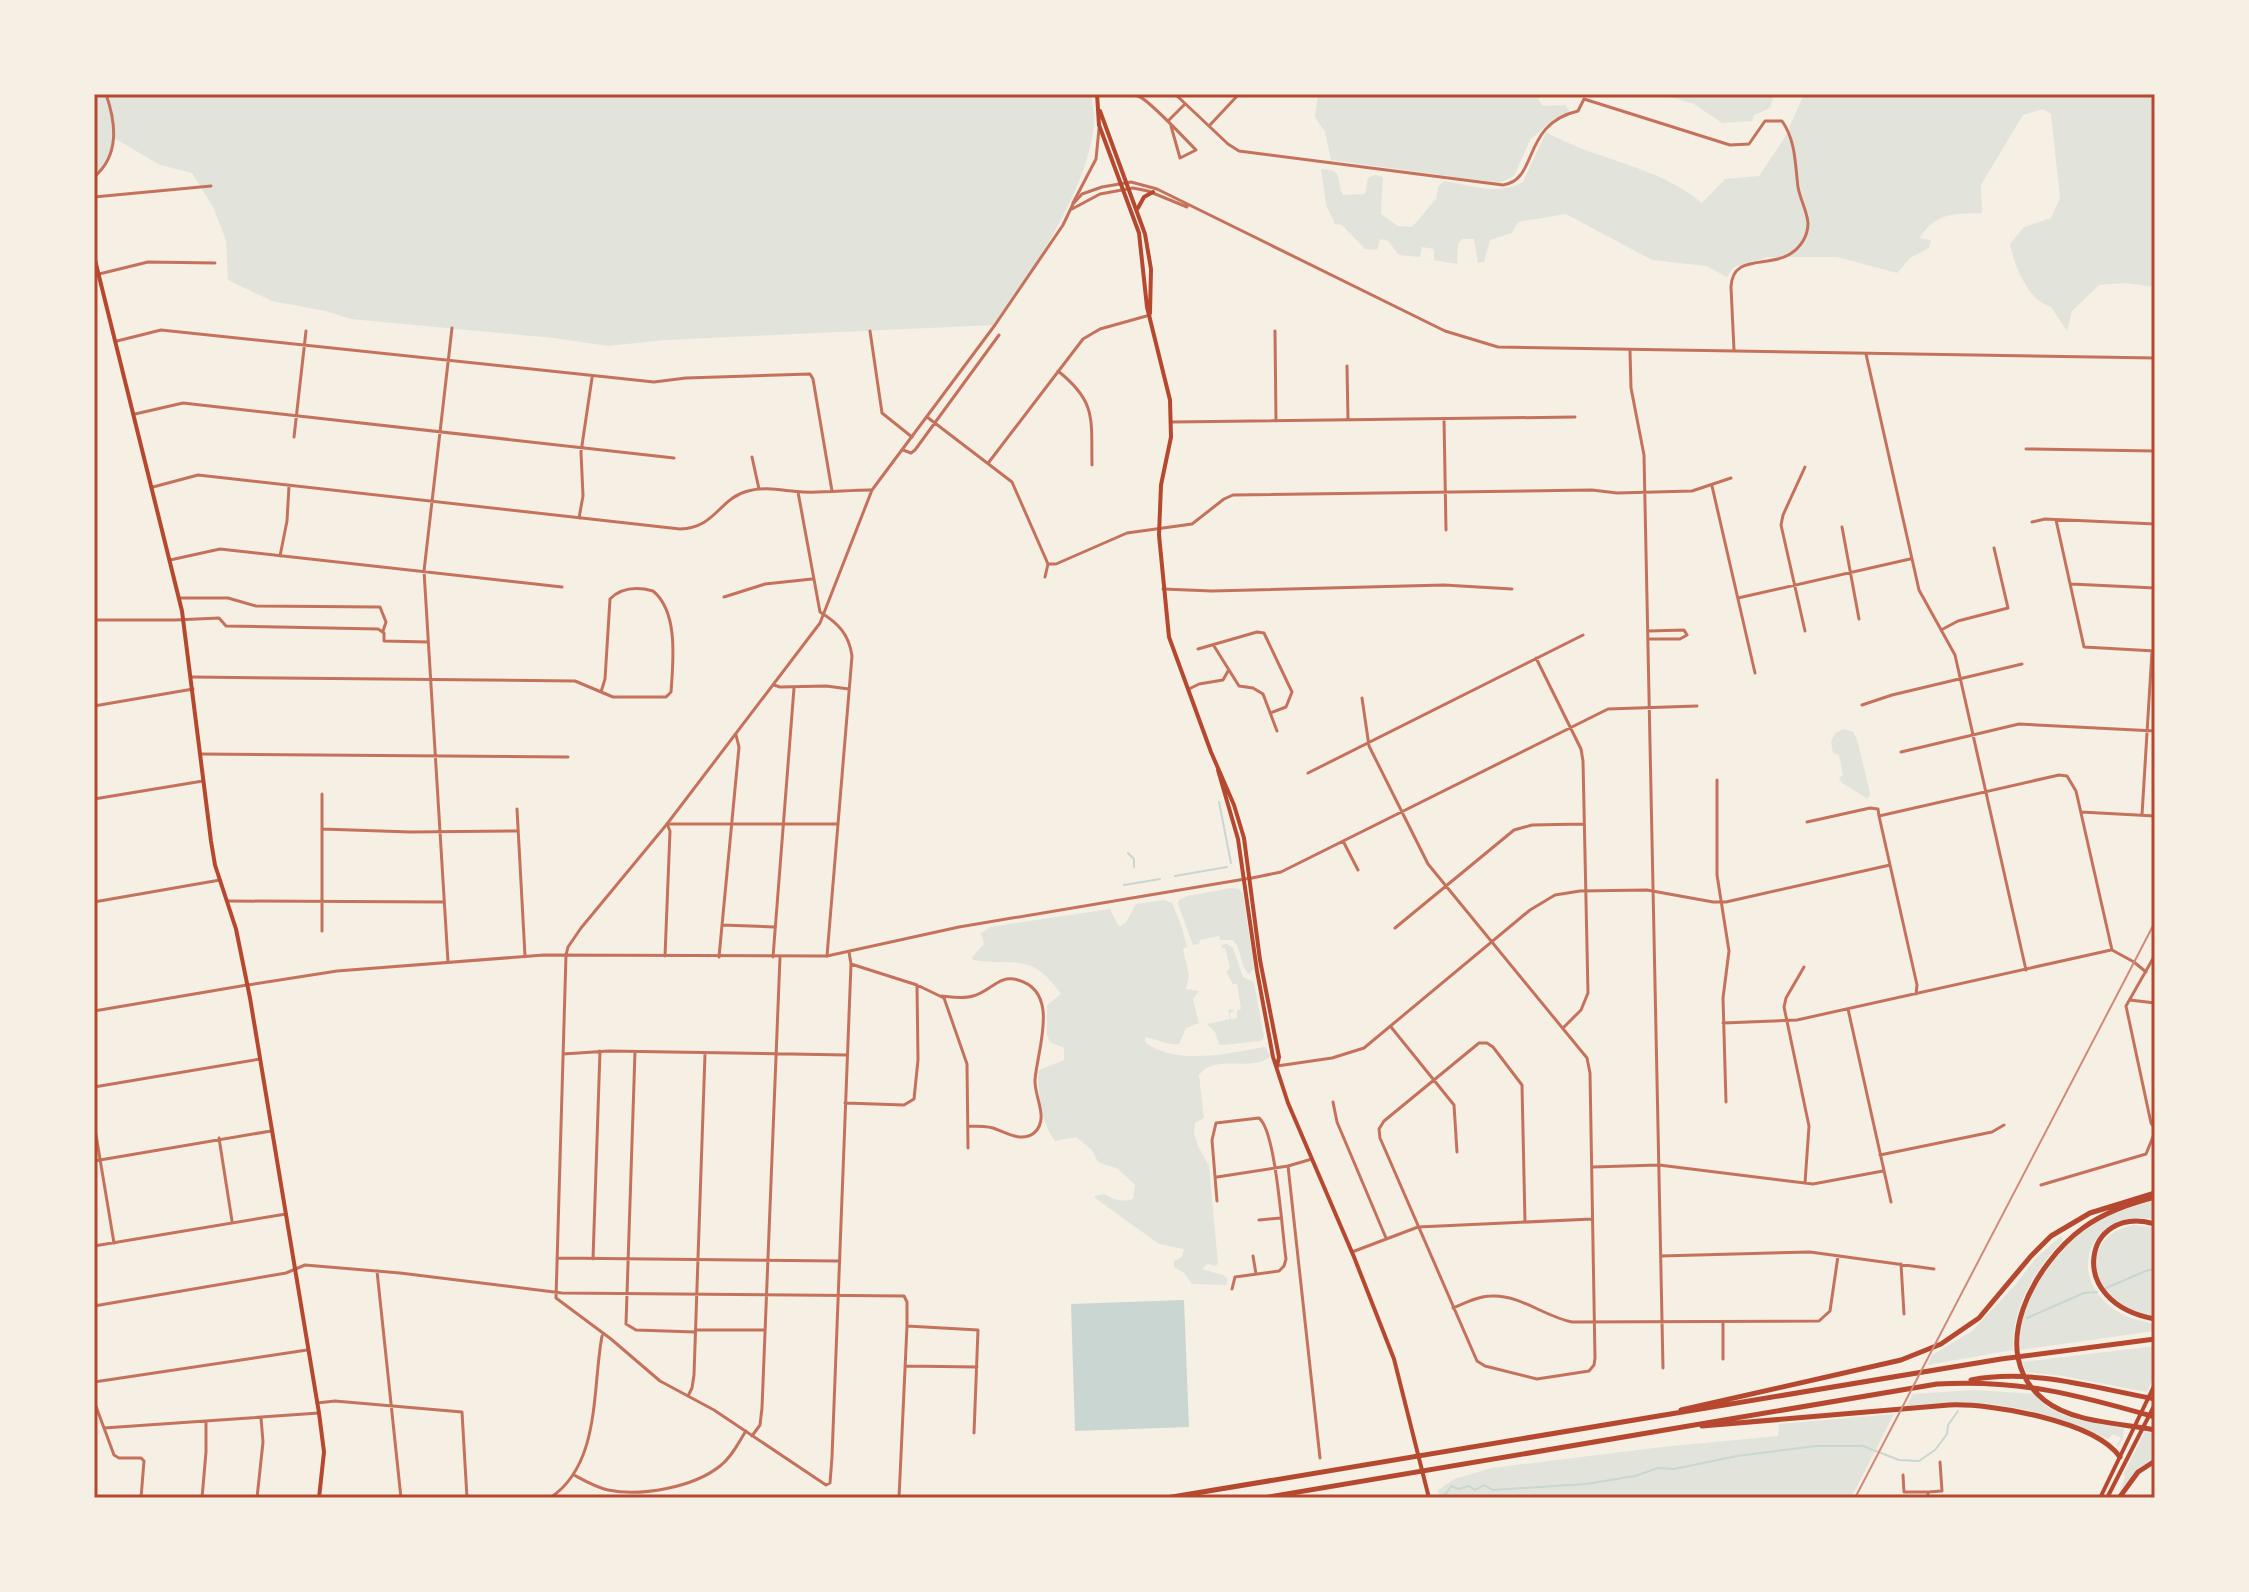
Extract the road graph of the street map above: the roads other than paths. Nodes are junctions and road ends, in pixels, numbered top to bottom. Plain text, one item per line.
1 (106, 94) edge
2 (1097, 94) edge
3 (1115, 94) edge
4 (1175, 94) edge
5 (1239, 94) edge
6 (1185, 104) junction
7 (1099, 109) junction
8 (1169, 120) junction
9 (1099, 125) junction
10 (1171, 126) junction
11 (1209, 126) junction
12 (94, 177) edge
13 (211, 186) dead end
14 (1125, 186) junction
15 (1153, 192) junction
16 (94, 197) edge
17 (1072, 206) junction
18 (1190, 207) junction
19 (1137, 210) junction
20 (1140, 227) junction
21 (94, 256) edge
22 (215, 263) dead end
23 (99, 274) junction
24 (1150, 315) junction
25 (452, 328) dead end
26 (306, 331) dead end
27 (870, 331) dead end
28 (1275, 331) dead end
29 (999, 335) dead end
30 (117, 341) junction
31 (304, 345) junction
32 (1630, 351) junction
33 (1734, 352) junction
34 (1866, 354) junction
35 (971, 357) junction
36 (2155, 358) edge
37 (448, 362) junction
38 (979, 362) junction
39 (1347, 366) dead end
40 (1058, 371) junction
41 (592, 378) junction
42 (135, 414) junction
43 (296, 416) junction
44 (927, 417) junction
45 (1575, 417) dead end
46 (1444, 419) junction
47 (1348, 420) junction
48 (1276, 421) junction
49 (935, 422) junction
50 (1172, 422) junction
51 (439, 432) junction
52 (294, 437) dead end
53 (912, 437) junction
54 (582, 448) junction
55 (2026, 449) dead end
56 (903, 450) junction
57 (2155, 451) edge
58 (752, 457) dead end
59 (674, 458) dead end
60 (989, 462) junction
61 (1092, 465) dead end
62 (1805, 467) dead end
63 (1731, 478) dead end
64 (289, 486) junction
65 (1712, 486) junction
66 (153, 487) junction
67 (759, 489) junction
68 (872, 490) junction
69 (832, 491) junction
70 (798, 492) junction
71 (1445, 492) junction
72 (1645, 493) junction
73 (433, 503) junction
74 (579, 518) junction
75 (2056, 520) junction
76 (2032, 522) dead end
77 (2155, 524) edge
78 (1842, 527) dead end
79 (1160, 529) junction
80 (1446, 530) dead end
81 (1994, 548) dead end
82 (280, 556) junction
83 (1911, 559) junction
84 (170, 560) junction
85 (1048, 564) junction
86 (424, 571) junction
87 (1850, 572) junction
88 (1045, 577) dead end
89 (812, 579) junction
90 (2071, 584) junction
91 (1794, 585) junction
92 (562, 587) dead end
93 (2155, 588) edge
94 (1163, 589) junction
95 (1512, 589) dead end
96 (724, 597) dead end
97 (179, 598) junction
98 (1738, 598) junction
99 (824, 615) junction
100 (184, 619) junction
101 (1859, 619) dead end
102 (94, 620) edge
103 (1940, 630) junction
104 (383, 631) junction
105 (1648, 631) junction
106 (1805, 631) dead end
107 (1583, 635) dead end
108 (1649, 639) junction
109 (429, 642) junction
110 (1214, 646) junction
111 (1198, 649) dead end
112 (2153, 651) edge
113 (1536, 658) junction
114 (2022, 664) dead end
115 (1228, 671) junction
116 (1755, 673) dead end
117 (192, 677) junction
118 (1960, 679) junction
119 (432, 680) junction
120 (774, 685) junction
121 (794, 688) junction
122 (193, 689) junction
123 (849, 689) junction
124 (1189, 689) junction
125 (601, 692) junction
126 (1362, 698) dead end
127 (1862, 705) dead end
128 (94, 706) edge
129 (1697, 706) dead end
130 (1650, 707) junction
131 (1270, 713) junction
132 (1570, 727) junction
133 (2148, 730) junction
134 (1277, 731) dead end
135 (2155, 731) edge
136 (1973, 734) junction
137 (736, 735) junction
138 (1367, 742) junction
139 (1901, 752) dead end
140 (200, 754) junction
141 (436, 756) junction
142 (568, 757) dead end
143 (1217, 767) junction
144 (1308, 773) dead end
145 (1717, 780) dead end
146 (203, 781) junction
147 (1986, 792) junction
148 (322, 794) dead end
149 (94, 799) edge
150 (517, 809) dead end
151 (1401, 811) junction
152 (2081, 812) junction
153 (2142, 815) junction
154 (1879, 816) junction
155 (2155, 816) edge
156 (1807, 822) dead end
157 (667, 824) junction
158 (731, 824) junction
159 (838, 824) junction
160 (1585, 824) junction
161 (784, 825) junction
162 (322, 829) junction
163 (440, 831) junction
164 (518, 831) junction
165 (1343, 841) junction
166 (1890, 865) junction
167 (1358, 870) dead end
168 (1251, 878) junction
169 (1244, 879) junction
170 (221, 880) junction
171 (1445, 886) junction
172 (1586, 891) junction
173 (1653, 891) junction
174 (227, 901) junction
175 (322, 901) junction
176 (94, 902) edge
177 (444, 902) junction
178 (1720, 902) junction
179 (722, 925) junction
180 (776, 927) junction
181 (1395, 928) dead end
182 (322, 931) dead end
183 (1493, 942) junction
184 (2112, 950) junction
185 (849, 952) junction
186 (566, 955) junction
187 (2155, 955) edge
188 (525, 956) junction
189 (665, 956) junction
190 (827, 956) junction
191 (719, 957) junction
192 (773, 957) junction
193 (780, 957) junction
194 (448, 962) junction
195 (851, 964) junction
196 (1804, 967) dead end
197 (2026, 970) junction
198 (2146, 972) junction
199 (247, 985) junction
200 (917, 985) junction
201 (1916, 994) junction
202 (942, 996) junction
203 (2130, 1000) junction
204 (2155, 1003) edge
205 (1848, 1009) junction
206 (94, 1011) edge
207 (1787, 1021) junction
208 (1723, 1023) junction
209 (1391, 1027) junction
210 (1564, 1027) junction
211 (600, 1051) junction
212 (635, 1052) junction
213 (563, 1054) junction
214 (705, 1054) junction
215 (776, 1054) junction
216 (847, 1055) junction
217 (260, 1059) junction
218 (1277, 1066) junction
219 (1434, 1078) junction
220 (94, 1087) edge
221 (1333, 1102) dead end
222 (1726, 1102) dead end
223 (845, 1103) junction
224 (94, 1123) edge
225 (2004, 1125) dead end
226 (969, 1126) junction
227 (2155, 1130) edge
228 (271, 1131) junction
229 (219, 1138) junction
230 (968, 1148) dead end
231 (1457, 1152) dead end
232 (1880, 1155) junction
233 (101, 1159) junction
234 (1312, 1159) junction
235 (94, 1161) edge
236 (1659, 1165) junction
237 (1288, 1166) junction
238 (1274, 1167) junction
239 (1592, 1167) junction
240 (1883, 1171) junction
241 (1215, 1177) junction
242 (1805, 1183) junction
243 (2041, 1185) dead end
244 (2155, 1195) edge
245 (1217, 1201) dead end
246 (1891, 1202) dead end
247 (286, 1214) junction
248 (1280, 1218) junction
249 (1593, 1219) junction
250 (1259, 1220) dead end
251 (1525, 1222) junction
252 (233, 1223) junction
253 (2155, 1224) edge
254 (1418, 1227) junction
255 (1386, 1238) junction
256 (114, 1243) junction
257 (94, 1246) edge
258 (1352, 1252) junction
259 (1253, 1256) dead end
260 (1661, 1256) junction
261 (1838, 1256) junction
262 (557, 1258) junction
263 (593, 1259) junction
264 (626, 1259) junction
265 (769, 1259) junction
266 (697, 1260) junction
267 (839, 1261) junction
268 (1901, 1264) junction
269 (295, 1269) junction
270 (1934, 1269) dead end
271 (377, 1271) junction
272 (1256, 1274) junction
273 (1232, 1289) dead end
274 (555, 1293) junction
275 (625, 1294) junction
276 (696, 1294) junction
277 (767, 1295) junction
278 (838, 1295) junction
279 (94, 1306) edge
280 (1453, 1308) junction
281 (1904, 1314) dead end
282 (2155, 1319) edge
283 (1662, 1320) junction
284 (1594, 1322) junction
285 (1723, 1322) junction
286 (907, 1326) junction
287 (765, 1330) junction
288 (695, 1331) junction
289 (603, 1334) junction
290 (2155, 1339) edge
291 (307, 1350) junction
292 (1723, 1359) dead end
293 (905, 1366) junction
294 (977, 1367) junction
295 (1663, 1368) dead end
296 (94, 1382) edge
297 (1958, 1383) junction
298 (2155, 1384) edge
299 (688, 1396) junction
300 (94, 1401) edge
301 (2155, 1401) edge
302 (317, 1403) junction
303 (391, 1406) junction
304 (319, 1413) junction
305 (1664, 1416) junction
306 (2155, 1417) edge
307 (261, 1418) junction
308 (206, 1421) junction
309 (1685, 1426) junction
310 (104, 1428) junction
311 (2154, 1430) edge
312 (746, 1431) junction
313 (974, 1433) dead end
314 (752, 1436) junction
315 (2120, 1457) junction
316 (1320, 1458) dead end
317 (2155, 1461) edge
318 (1940, 1462) dead end
319 (574, 1475) junction
320 (1903, 1475) dead end
321 (1928, 1492) junction
322 (1428, 1495) edge
323 (141, 1498) edge
324 (202, 1498) edge
325 (257, 1498) edge
326 (319, 1498) edge
327 (401, 1498) edge
328 (467, 1498) edge
329 (550, 1498) edge
330 (899, 1498) edge
331 (1166, 1498) edge
332 (1263, 1498) edge
333 (1928, 1498) edge
334 (2100, 1498) edge
335 (2107, 1498) edge
336 (2119, 1498) edge

1 - 12 street
2 - 7 main road
3 - 8 street
4 - 6 street
5 - 11 street
6 - 8 street
6 - 11 street
7 - 9 main road
7 - 14 main road
8 - 10 street
9 - 14 main road
9 - 17 street
10 - 10 street
11 - 33 street
13 - 16 street
14 - 15 street
14 - 17 street
14 - 17 street
14 - 18 street
14 - 19 main road
14 - 20 main road
15 - 18 street
15 - 19 main road
17 - 35 street
18 - 32 street
19 - 20 main road
20 - 24 main road
21 - 23 main road
22 - 23 street
23 - 30 main road
24 - 40 street
24 - 50 main road
25 - 37 street
26 - 31 street
27 - 53 street
28 - 48 street
29 - 38 street
30 - 31 street
30 - 42 main road
31 - 37 street
31 - 43 street
32 - 33 street
32 - 72 street
33 - 34 street
34 - 36 street
34 - 83 street
35 - 38 street
35 - 44 street
37 - 41 street
37 - 51 street
38 - 49 street
39 - 47 street
40 - 60 street
40 - 61 street
41 - 54 street
41 - 69 street
42 - 43 street
42 - 66 main road
43 - 51 street
43 - 52 street
44 - 49 street
44 - 53 street
45 - 46 street
46 - 47 street
46 - 71 street
47 - 48 street
48 - 50 street
49 - 56 street
49 - 60 street
50 - 79 main road
51 - 54 street
51 - 73 street
53 - 56 street
54 - 59 street
54 - 74 street
55 - 57 street
56 - 68 street
58 - 67 street
60 - 85 street
62 - 91 street
63 - 65 street
64 - 66 street
64 - 73 street
64 - 82 street
65 - 72 street
65 - 98 street
66 - 84 main road
67 - 70 street
67 - 74 street
68 - 69 street
68 - 99 street
69 - 70 street
70 - 89 street
71 - 72 street
71 - 79 street
71 - 80 street
72 - 105 street
73 - 74 street
73 - 86 street
75 - 76 street
75 - 77 street
75 - 90 street
78 - 87 street
79 - 85 street
79 - 94 main road
81 - 103 street
82 - 84 street
82 - 86 street
83 - 87 street
83 - 103 street
84 - 97 main road
85 - 88 street
86 - 92 street
86 - 109 street
87 - 91 street
87 - 101 street
89 - 96 street
89 - 99 street
90 - 93 street
90 - 112 street
91 - 98 street
91 - 106 street
94 - 95 street
94 - 124 main road
97 - 100 main road
97 - 104 street
98 - 116 street
99 - 120 street
99 - 123 street
100 - 102 street
100 - 104 street
100 - 117 main road
103 - 118 street
104 - 109 street
105 - 108 street
105 - 108 street
107 - 113 street
108 - 130 street
109 - 119 street
110 - 111 street
110 - 115 street
110 - 131 street
112 - 133 street
113 - 132 street
113 - 138 street
114 - 118 street
115 - 124 street
115 - 131 street
117 - 119 street
117 - 122 main road
118 - 127 street
118 - 136 street
119 - 125 street
119 - 141 street
120 - 121 street
120 - 137 street
121 - 123 street
121 - 161 street
122 - 128 street
122 - 140 main road
123 - 159 street
124 - 143 main road
125 - 125 street
126 - 138 street
129 - 130 street
130 - 132 street
130 - 173 street
131 - 134 street
132 - 151 street
132 - 160 street
133 - 135 street
133 - 136 street
133 - 153 street
136 - 139 street
136 - 147 street
137 - 157 street
137 - 158 street
138 - 144 street
138 - 151 street
140 - 141 street
140 - 146 main road
141 - 142 street
141 - 163 street
143 - 168 main road
143 - 169 main road
145 - 178 street
146 - 149 street
146 - 170 main road
147 - 152 street
147 - 154 street
147 - 197 street
148 - 162 street
150 - 164 street
151 - 165 street
151 - 171 street
152 - 153 street
152 - 184 street
153 - 155 street
154 - 156 street
154 - 166 street
157 - 158 street
157 - 186 street
157 - 189 street
158 - 161 street
158 - 179 street
159 - 161 street
159 - 190 street
160 - 171 street
160 - 172 street
161 - 180 street
162 - 163 street
162 - 175 street
163 - 164 street
163 - 177 street
164 - 188 street
165 - 167 street
165 - 168 street
166 - 178 street
166 - 201 street
168 - 169 street
168 - 218 main road
169 - 185 street
169 - 218 main road
170 - 174 main road
170 - 176 street
171 - 181 street
171 - 183 street
172 - 173 street
172 - 183 street
172 - 210 street
173 - 178 street
173 - 236 street
174 - 175 street
174 - 199 main road
175 - 177 street
175 - 182 street
177 - 194 street
178 - 208 street
179 - 180 street
179 - 191 street
180 - 192 street
183 - 209 street
183 - 210 street
184 - 197 street
184 - 198 street
185 - 190 street
185 - 195 street
186 - 188 street
186 - 189 street
186 - 213 street
187 - 198 street
188 - 194 street
189 - 191 street
190 - 193 street
191 - 192 street
192 - 193 street
193 - 215 street
194 - 199 street
195 - 200 street
195 - 216 street
196 - 207 street
197 - 201 street
198 - 203 street
199 - 206 street
199 - 217 main road
200 - 202 street
200 - 223 street
201 - 205 street
202 - 226 street
202 - 226 street
203 - 204 street
203 - 227 street
205 - 207 street
205 - 232 street
207 - 208 street
207 - 242 street
208 - 222 street
209 - 218 street
209 - 219 street
210 - 239 street
211 - 212 street
211 - 213 street
211 - 263 street
212 - 214 street
212 - 264 street
213 - 262 street
214 - 215 street
214 - 266 street
215 - 216 street
215 - 265 street
216 - 223 street
217 - 220 street
217 - 228 main road
218 - 234 main road
219 - 231 street
219 - 251 street
219 - 254 street
221 - 255 street
223 - 267 street
224 - 233 street
225 - 232 street
226 - 230 street
227 - 243 street
228 - 229 street
228 - 247 main road
229 - 233 street
229 - 252 street
232 - 240 street
233 - 235 street
233 - 256 street
234 - 237 street
234 - 258 main road
236 - 239 street
236 - 242 street
236 - 260 street
237 - 238 street
237 - 316 street
238 - 241 street
238 - 241 street
238 - 248 street
239 - 249 street
240 - 242 street
240 - 246 street
241 - 245 street
244 - 305 highway
244 - 311 highway
247 - 252 street
247 - 269 main road
248 - 250 street
248 - 272 street
249 - 251 street
249 - 284 street
251 - 254 street
252 - 256 street
253 - 282 highway
254 - 255 street
254 - 280 street
255 - 258 street
256 - 257 street
258 - 322 main road
259 - 272 street
260 - 261 street
260 - 283 street
261 - 268 street
261 - 285 street
262 - 263 street
262 - 274 street
263 - 264 street
264 - 266 street
264 - 275 street
265 - 266 street
265 - 267 street
265 - 277 street
266 - 276 street
267 - 278 street
268 - 270 street
268 - 281 street
269 - 271 street
269 - 279 street
269 - 291 main road
271 - 274 street
271 - 303 street
272 - 273 street
274 - 275 street
274 - 289 street
275 - 276 street
275 - 288 street
276 - 277 street
276 - 288 street
277 - 278 street
277 - 287 street
278 - 286 street
278 - 314 street
280 - 284 street
280 - 284 street
283 - 284 street
283 - 285 street
283 - 295 street
285 - 292 street
286 - 293 street
286 - 294 street
287 - 288 street
287 - 314 street
288 - 299 street
289 - 299 street
289 - 319 street
290 - 305 highway
291 - 296 street
291 - 302 main road
293 - 294 street
293 - 330 street
294 - 313 street
297 - 301 highway
297 - 306 highway
297 - 309 highway
298 - 315 main road
299 - 312 street
300 - 310 street
301 - 335 main road
302 - 303 street
302 - 304 main road
303 - 327 street
303 - 328 street
304 - 307 street
304 - 326 main road
305 - 331 highway
307 - 308 street
307 - 325 street
308 - 310 street
308 - 324 street
309 - 315 highway
309 - 332 highway
310 - 323 street
312 - 314 street
312 - 319 street
315 - 334 main road
317 - 336 highway
318 - 321 street
319 - 329 street
320 - 321 street
321 - 333 street

